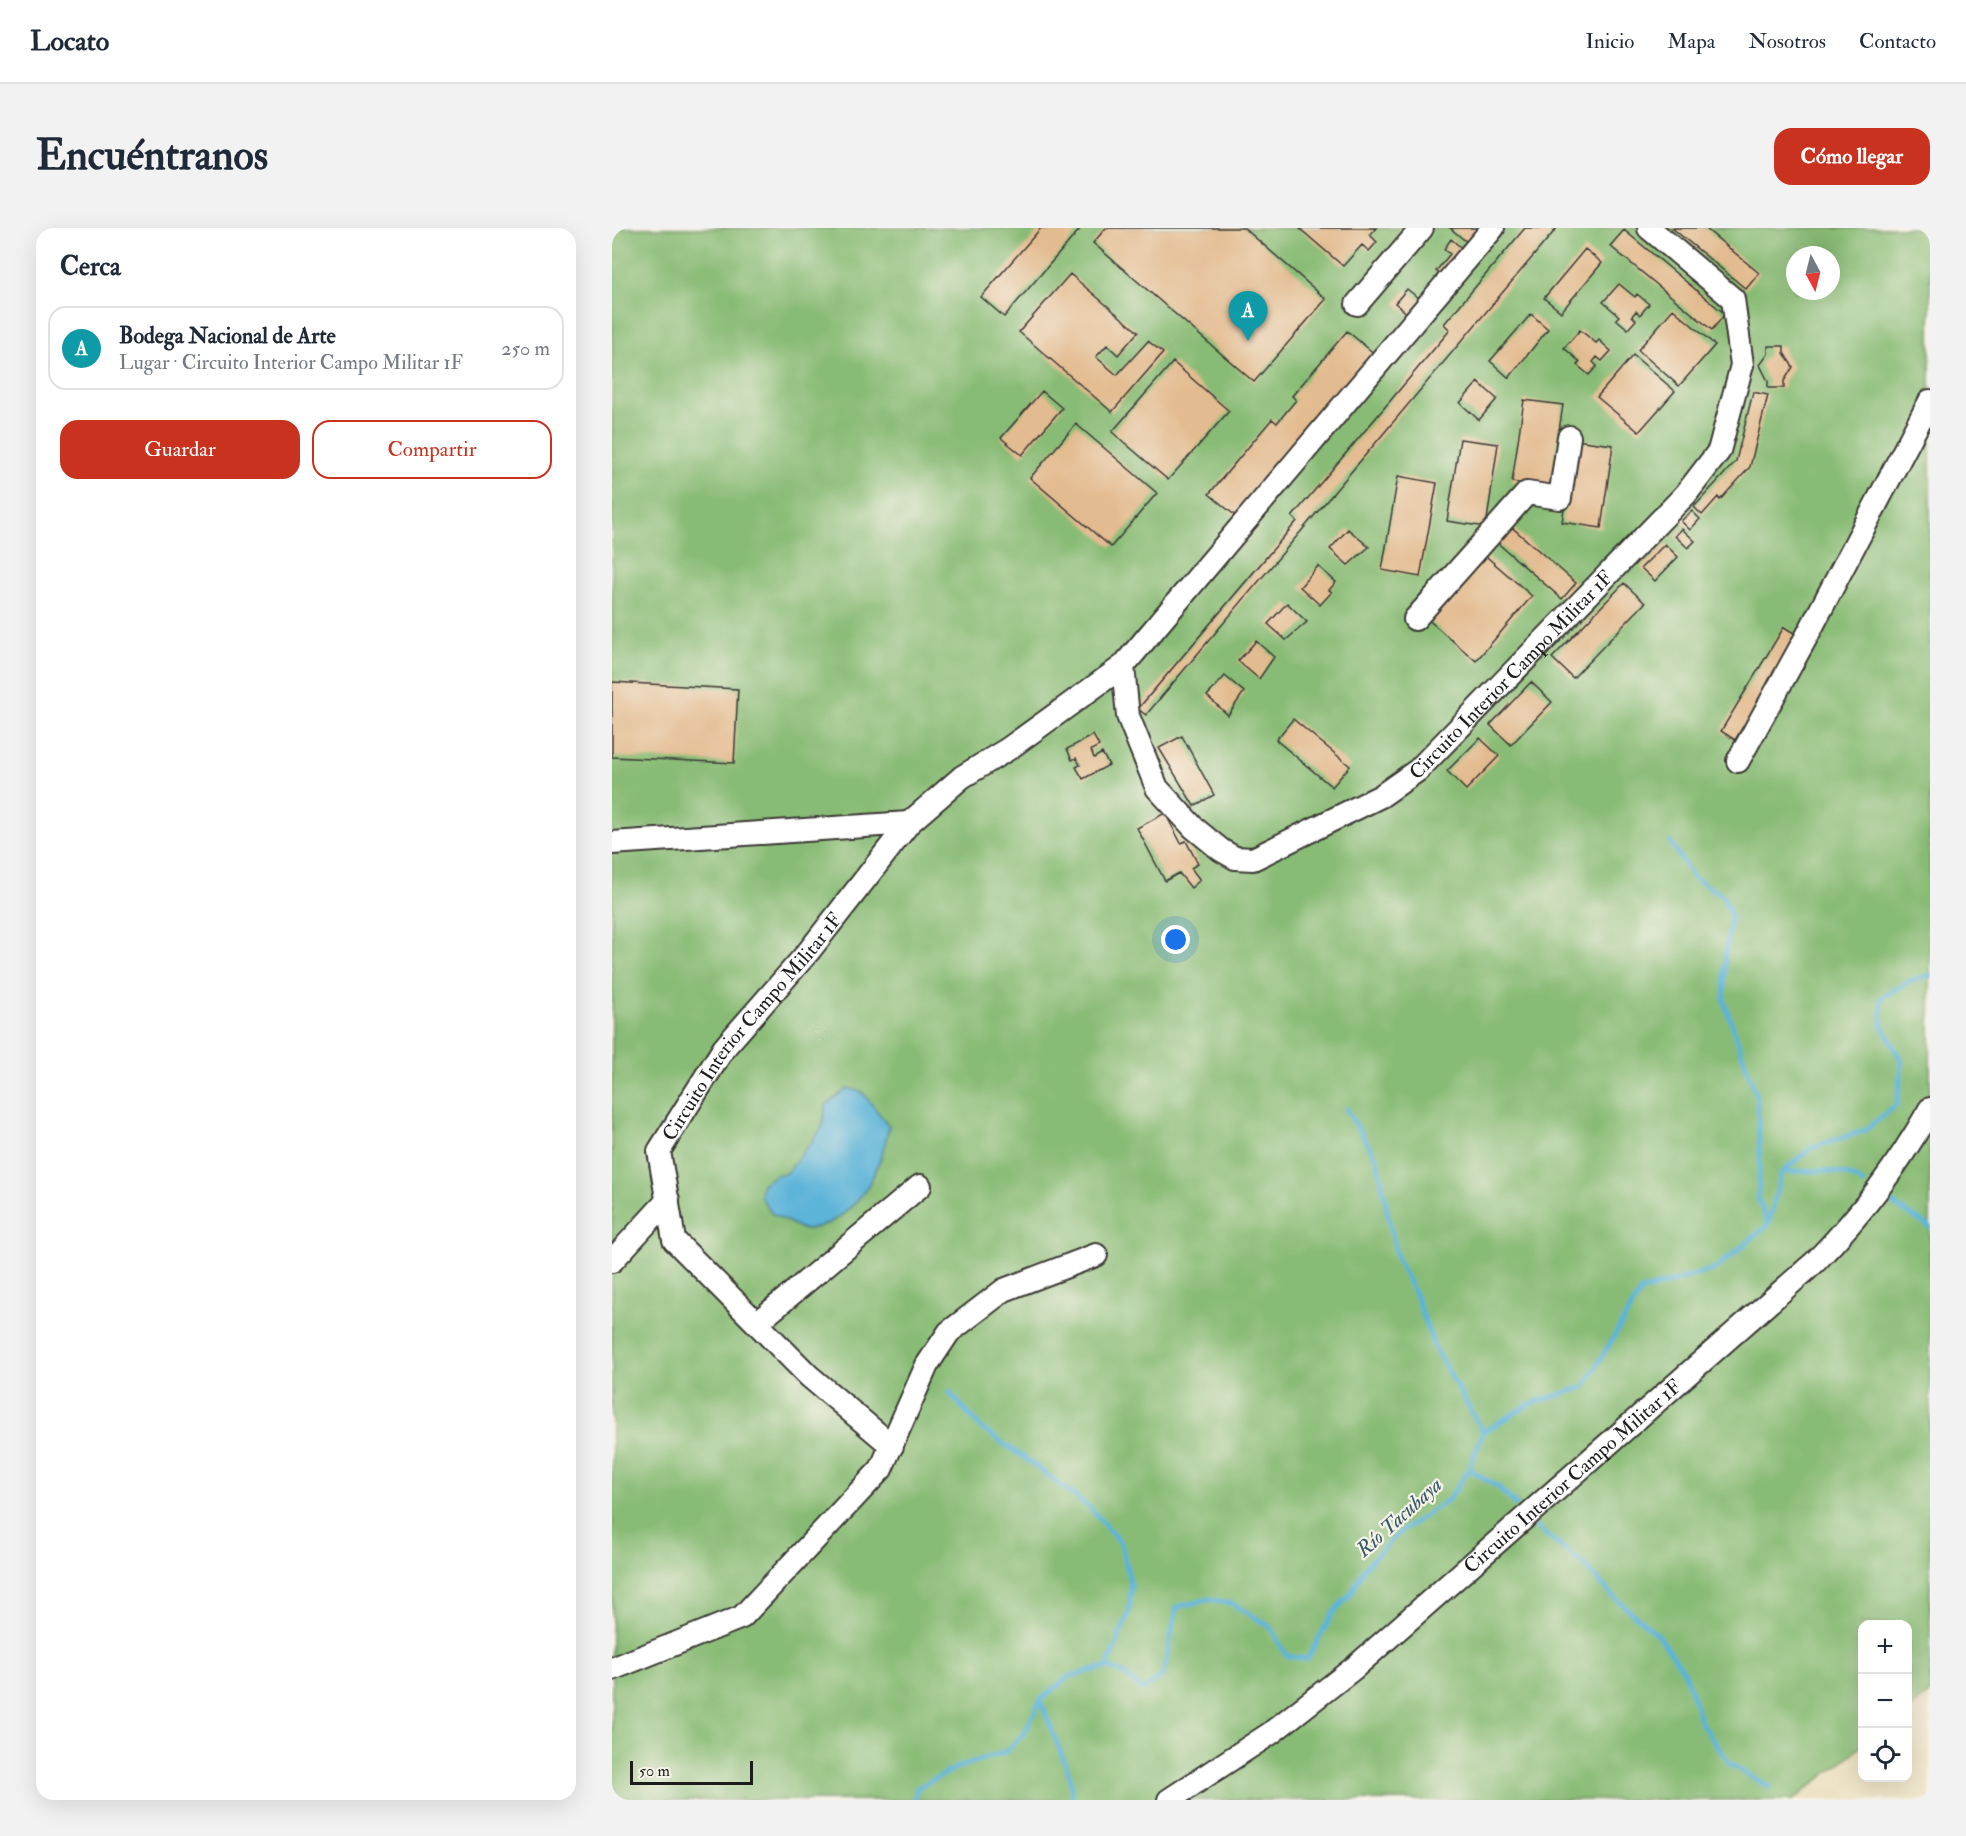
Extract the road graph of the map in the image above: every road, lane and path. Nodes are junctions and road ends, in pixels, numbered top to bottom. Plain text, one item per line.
1 (1422, 228) edge
2 (1493, 228) edge
3 (1649, 228) edge
4 (1357, 304) dead end
5 (1930, 401) edge
6 (1569, 437) dead end
7 (1415, 619) dead end
8 (1123, 666) junction
9 (1738, 761) dead end
10 (909, 823) junction
11 (612, 843) edge
12 (1930, 1109) edge
13 (920, 1186) dead end
14 (668, 1200) junction
15 (1096, 1255) dead end
16 (612, 1261) edge
17 (758, 1322) junction
18 (891, 1446) junction
19 (612, 1669) edge
20 (1169, 1800) edge

1 - 4 street
2 - 8 street, Circuito Interior Campo Militar 1F
3 - 8 street, Circuito Interior Campo Militar 1F
5 - 9 street
6 - 7 street
8 - 10 street, Circuito Interior Campo Militar 1F
10 - 11 street
10 - 14 street, Circuito Interior Campo Militar 1F
12 - 20 street, Circuito Interior Campo Militar 1F
13 - 17 street
14 - 16 street
14 - 17 street, Circuito Interior Campo Militar 1F
15 - 18 street
17 - 18 street, Circuito Interior Campo Militar 1F
18 - 19 street

